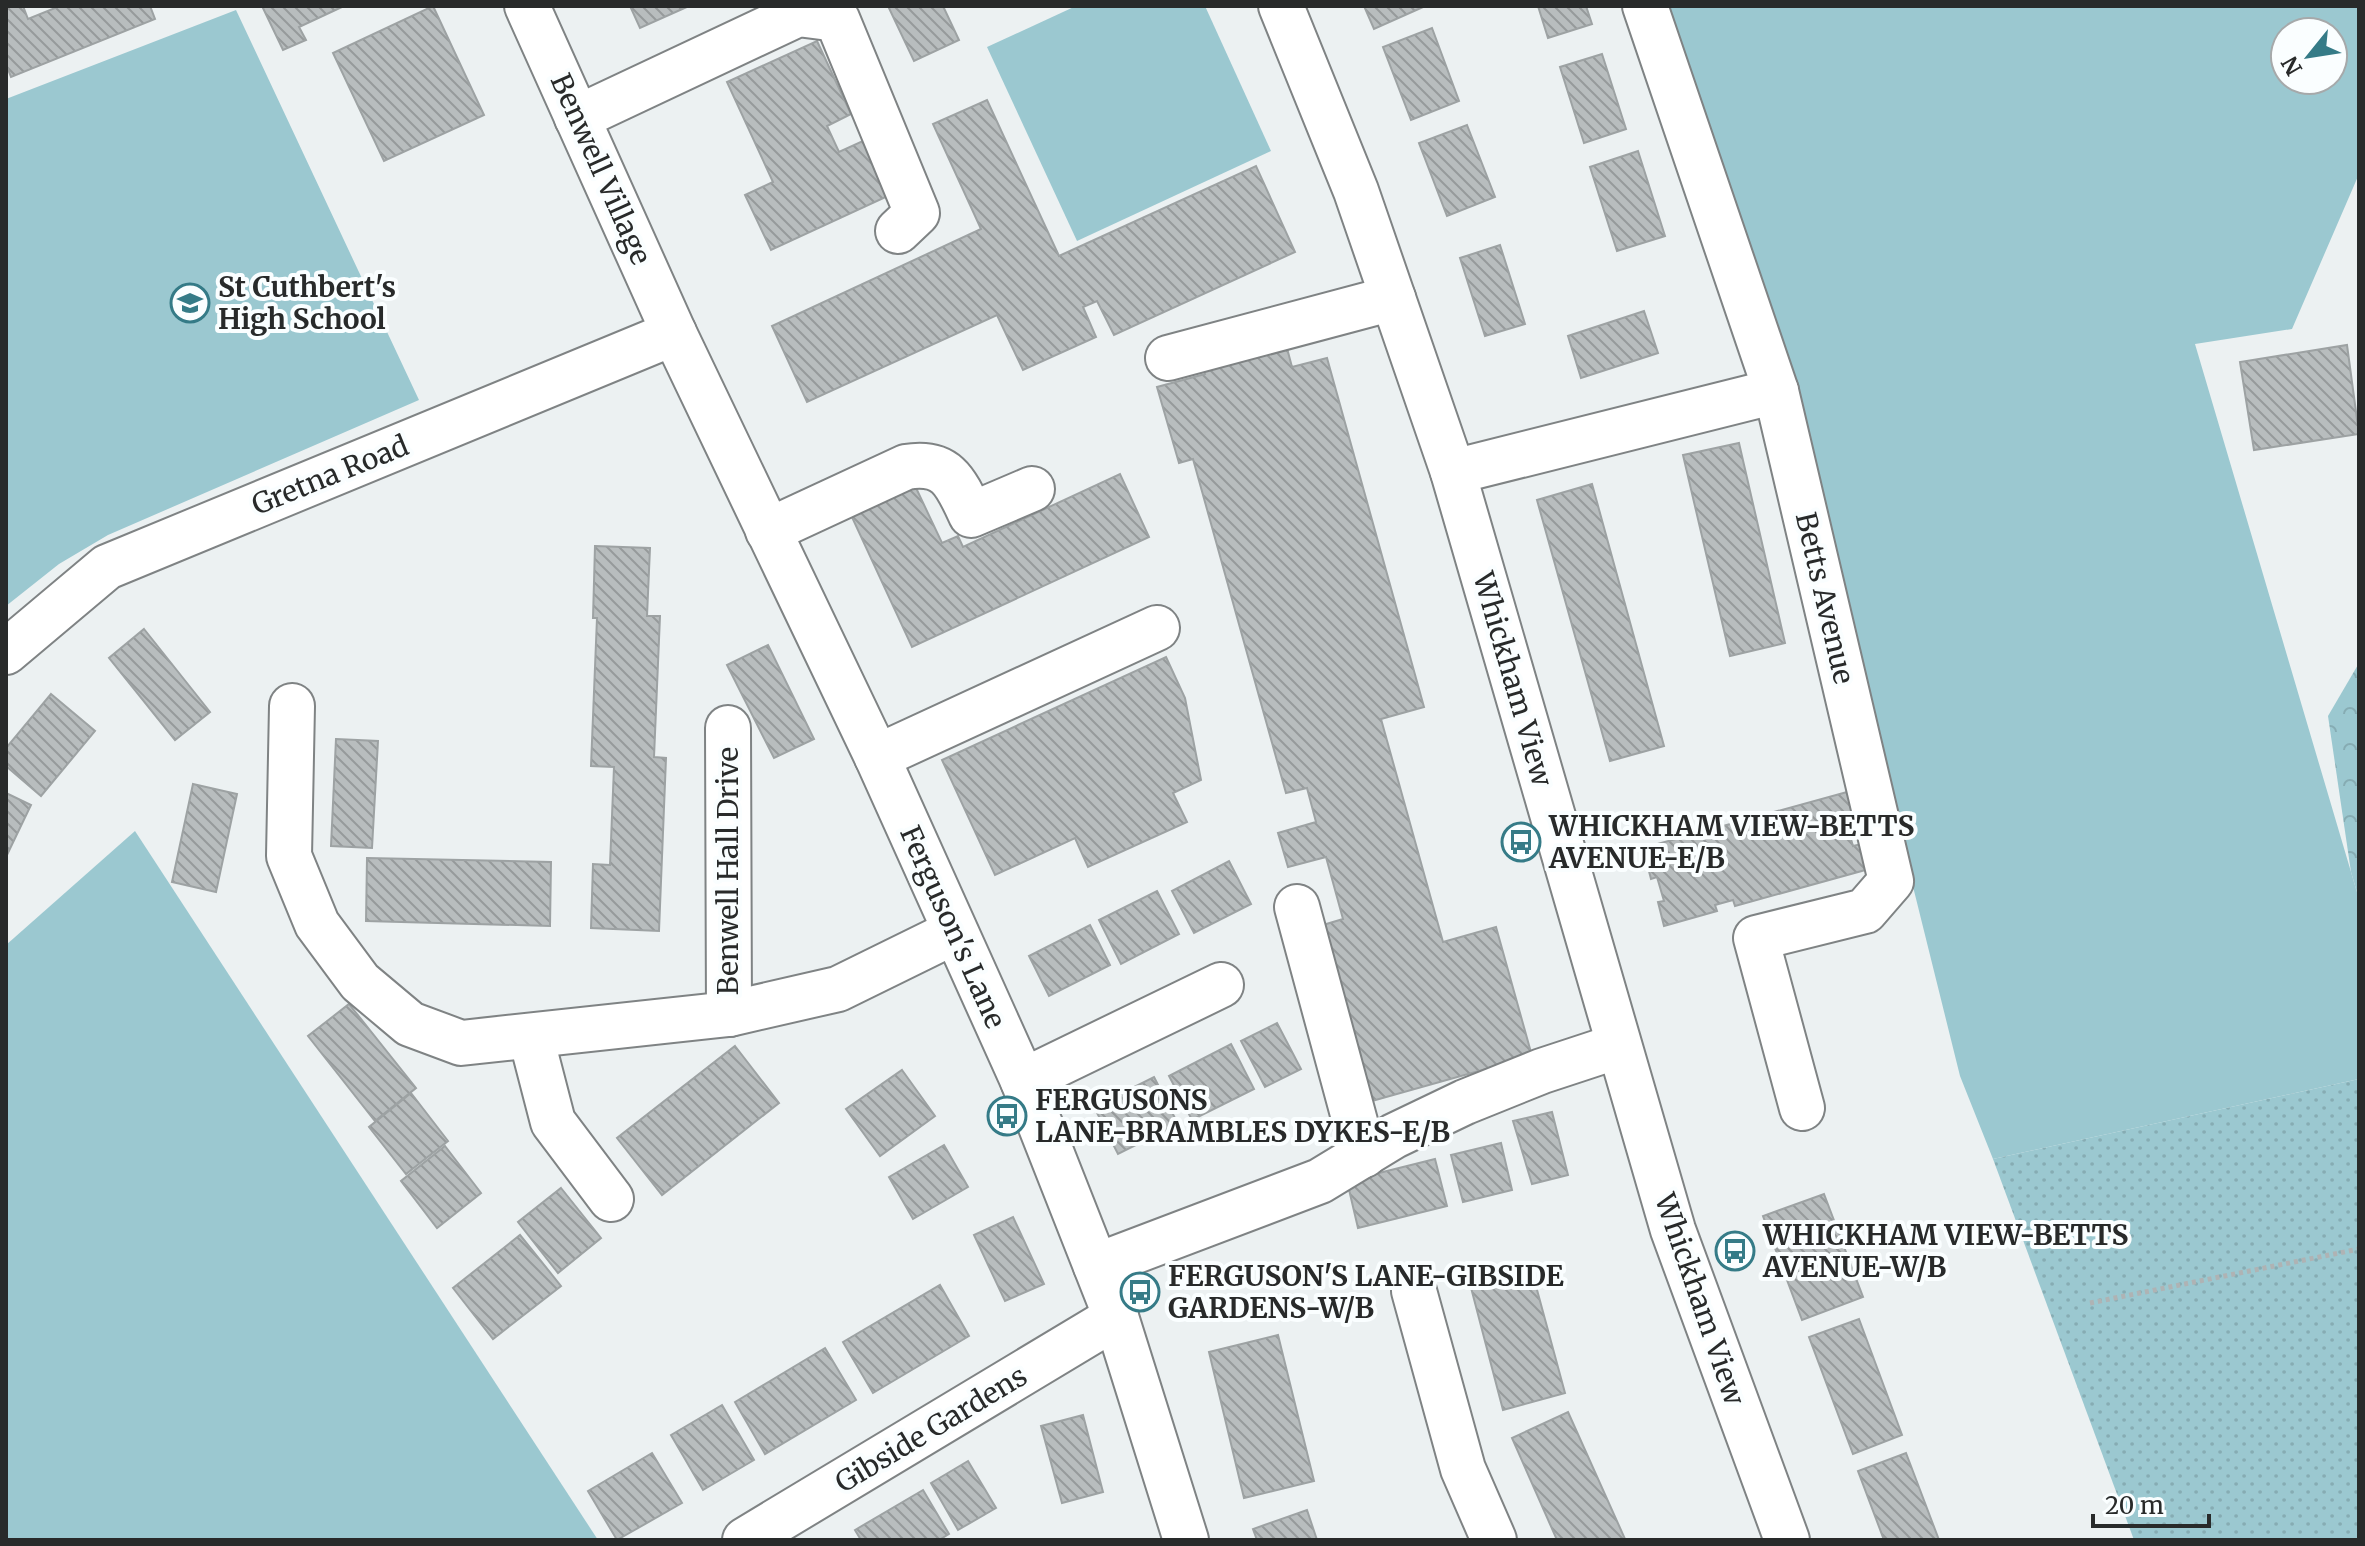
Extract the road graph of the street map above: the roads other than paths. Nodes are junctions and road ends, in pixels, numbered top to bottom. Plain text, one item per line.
1 (527, 6) edge
2 (1281, 6) edge
3 (1645, 6) edge
4 (577, 118) junction
5 (898, 231) dead end
6 (1393, 298) junction
7 (674, 333) junction
8 (1168, 358) dead end
9 (1776, 391) junction
10 (1453, 472) junction
11 (1032, 489) dead end
12 (768, 531) junction
13 (1157, 628) dead end
14 (6, 652) edge
15 (292, 706) dead end
16 (728, 728) dead end
17 (877, 757) junction
18 (1297, 907) dead end
19 (954, 932) junction
20 (1221, 985) dead end
21 (729, 1014) junction
22 (531, 1037) junction
23 (1618, 1046) junction
24 (1023, 1081) junction
25 (1802, 1108) dead end
26 (1364, 1155) junction
27 (611, 1199) dead end
28 (1096, 1266) junction
29 (1414, 1291) dead end
30 (1116, 1317) junction
31 (745, 1540) edge
32 (1186, 1540) edge
33 (1494, 1540) edge
34 (1787, 1540) edge

1 - 4 street, Benwell Village
2 - 6 street, Whickham View
3 - 9 street, Betts Avenue
4 - 5 street
4 - 7 street, Benwell Village
6 - 8 street
6 - 10 street, Whickham View
7 - 12 street, Ferguson's Lane
7 - 14 street, Gretna Road
9 - 10 street
9 - 25 street, Betts Avenue
10 - 23 street, Whickham View
11 - 12 street
12 - 17 street, Ferguson's Lane
13 - 17 street
15 - 22 street, Benwell Hall Drive
16 - 21 street, Benwell Hall Drive
17 - 19 street, Ferguson's Lane
18 - 26 street
19 - 21 street, Benwell Hall Drive
19 - 24 street, Ferguson's Lane
20 - 24 street
21 - 22 street, Benwell Hall Drive
22 - 27 street
23 - 26 street
23 - 34 street, Whickham View
24 - 28 street, Ferguson's Lane
26 - 28 street
28 - 30 street, Ferguson's Lane
29 - 33 street
30 - 31 street, Gibside Gardens
30 - 32 street, Ferguson's Lane

